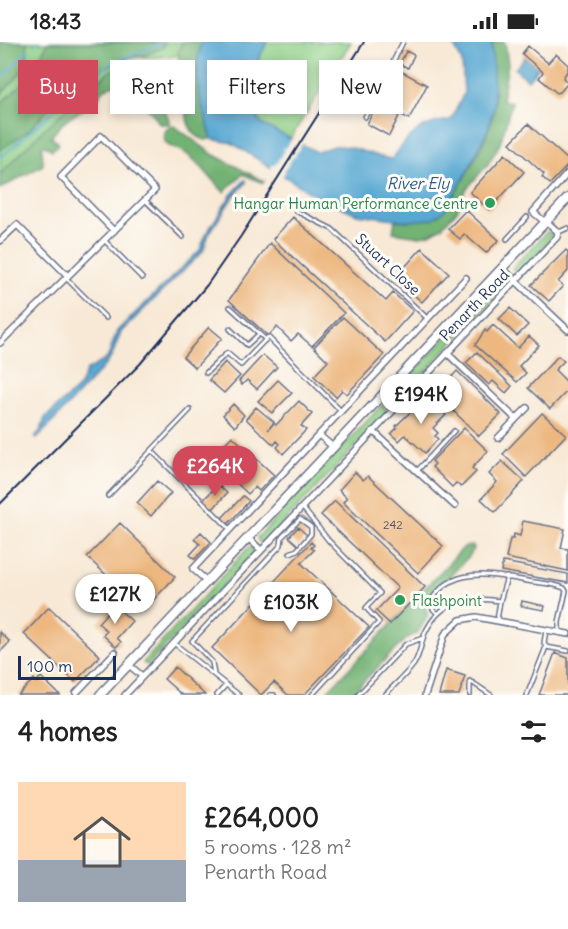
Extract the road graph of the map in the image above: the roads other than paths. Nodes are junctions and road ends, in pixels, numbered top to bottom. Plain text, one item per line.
1 (403, 42) edge
2 (365, 117) dead end
3 (568, 173) edge
4 (568, 198) edge
5 (145, 200) junction
6 (296, 212) dead end
7 (533, 212) junction
8 (527, 217) joint
9 (545, 222) junction
10 (568, 228) edge
11 (114, 231) junction
12 (558, 232) junction
13 (183, 237) dead end
14 (507, 239) dead end
15 (104, 240) junction
16 (0, 241) edge
17 (502, 268) junction
18 (67, 277) junction
19 (142, 278) dead end
20 (466, 278) dead end
21 (516, 281) junction
22 (230, 307) dead end
23 (106, 318) dead end
24 (427, 318) junction
25 (230, 329) dead end
26 (568, 330) edge
27 (259, 334) junction
28 (266, 340) junction
29 (0, 343) edge
30 (447, 353) junction
31 (206, 373) dead end
32 (383, 395) junction
33 (396, 406) junction
34 (527, 408) dead end
35 (190, 410) dead end
36 (340, 410) junction
37 (516, 419) junction
38 (454, 430) dead end
39 (373, 431) junction
40 (319, 435) junction
41 (498, 438) dead end
42 (333, 447) junction
43 (152, 450) junction
44 (417, 471) junction
45 (108, 496) dead end
46 (454, 506) dead end
47 (302, 507) junction
48 (230, 529) junction
49 (248, 538) junction
50 (263, 548) junction
51 (273, 553) junction
52 (290, 553) dead end
53 (507, 577) junction
54 (207, 581) junction
55 (229, 585) junction
56 (237, 592) junction
57 (567, 592) edge
58 (500, 601) junction
59 (568, 609) edge
60 (438, 614) junction
61 (561, 614) junction
62 (497, 620) junction
63 (546, 630) junction
64 (559, 633) junction
65 (568, 634) edge
66 (423, 638) junction
67 (174, 644) junction
68 (546, 647) junction
69 (568, 651) edge
70 (115, 652) dead end
71 (129, 665) junction
72 (214, 675) junction
73 (142, 676) junction
74 (225, 685) junction
75 (76, 694) edge
76 (100, 695) edge
77 (125, 695) edge
78 (217, 695) edge
79 (239, 695) edge
80 (312, 695) edge
81 (358, 695) edge
82 (385, 695) edge
83 (425, 695) edge
84 (470, 695) edge
85 (491, 695) edge
86 (527, 695) edge

1 - 2 lane
3 - 7 street
4 - 9 main road, Penarth Road
5 - 11 street
5 - 11 street
5 - 13 lane
6 - 24 lane, Stuart Close
7 - 8 street
7 - 9 street
8 - 14 lane
9 - 12 street
9 - 17 main road, Penarth Road
10 - 12 lane
11 - 15 street
12 - 21 street, Penarth Road
15 - 18 street
15 - 19 lane
16 - 18 street
17 - 21 street
17 - 32 main road, Penarth Road
18 - 23 lane
18 - 29 street
20 - 24 street, Penarth Road
21 - 26 street
21 - 30 street, Penarth Road
22 - 27 lane
24 - 36 street, Penarth Road
25 - 27 lane
27 - 28 lane
28 - 31 lane
28 - 36 lane
30 - 33 street, Penarth Road
30 - 37 street
32 - 33 street
32 - 42 main road, Penarth Road
33 - 39 street, Penarth Road
34 - 37 street
35 - 43 lane
36 - 40 street, Penarth Road
37 - 41 street
38 - 44 lane
39 - 44 street
39 - 47 street, Penarth Road
40 - 42 street
40 - 48 street, Penarth Road
42 - 49 main road, Penarth Road
43 - 45 lane
43 - 48 lane
44 - 46 street
47 - 50 street, Penarth Road
47 - 80 lane
48 - 54 street, Penarth Road
49 - 50 street
49 - 54 main road, Penarth Road
50 - 51 lane
50 - 55 street, Penarth Road
51 - 52 lane
51 - 56 lane
53 - 57 lane
53 - 58 lane
53 - 60 lane
54 - 71 main road, Penarth Road
55 - 56 lane
55 - 67 street, Penarth Road
56 - 72 lane
57 - 61 lane
58 - 60 lane
58 - 62 lane
59 - 61 lane
60 - 66 lane
61 - 64 lane
62 - 63 street
62 - 83 street
63 - 64 street
63 - 68 lane
64 - 65 street
66 - 81 lane
66 - 82 lane
67 - 72 lane
67 - 73 street, Penarth Road
68 - 69 lane
68 - 86 lane
70 - 75 street
71 - 73 street
71 - 76 main road, Penarth Road
72 - 74 lane
73 - 77 street, Penarth Road
74 - 78 lane
74 - 79 lane
84 - 85 lane

